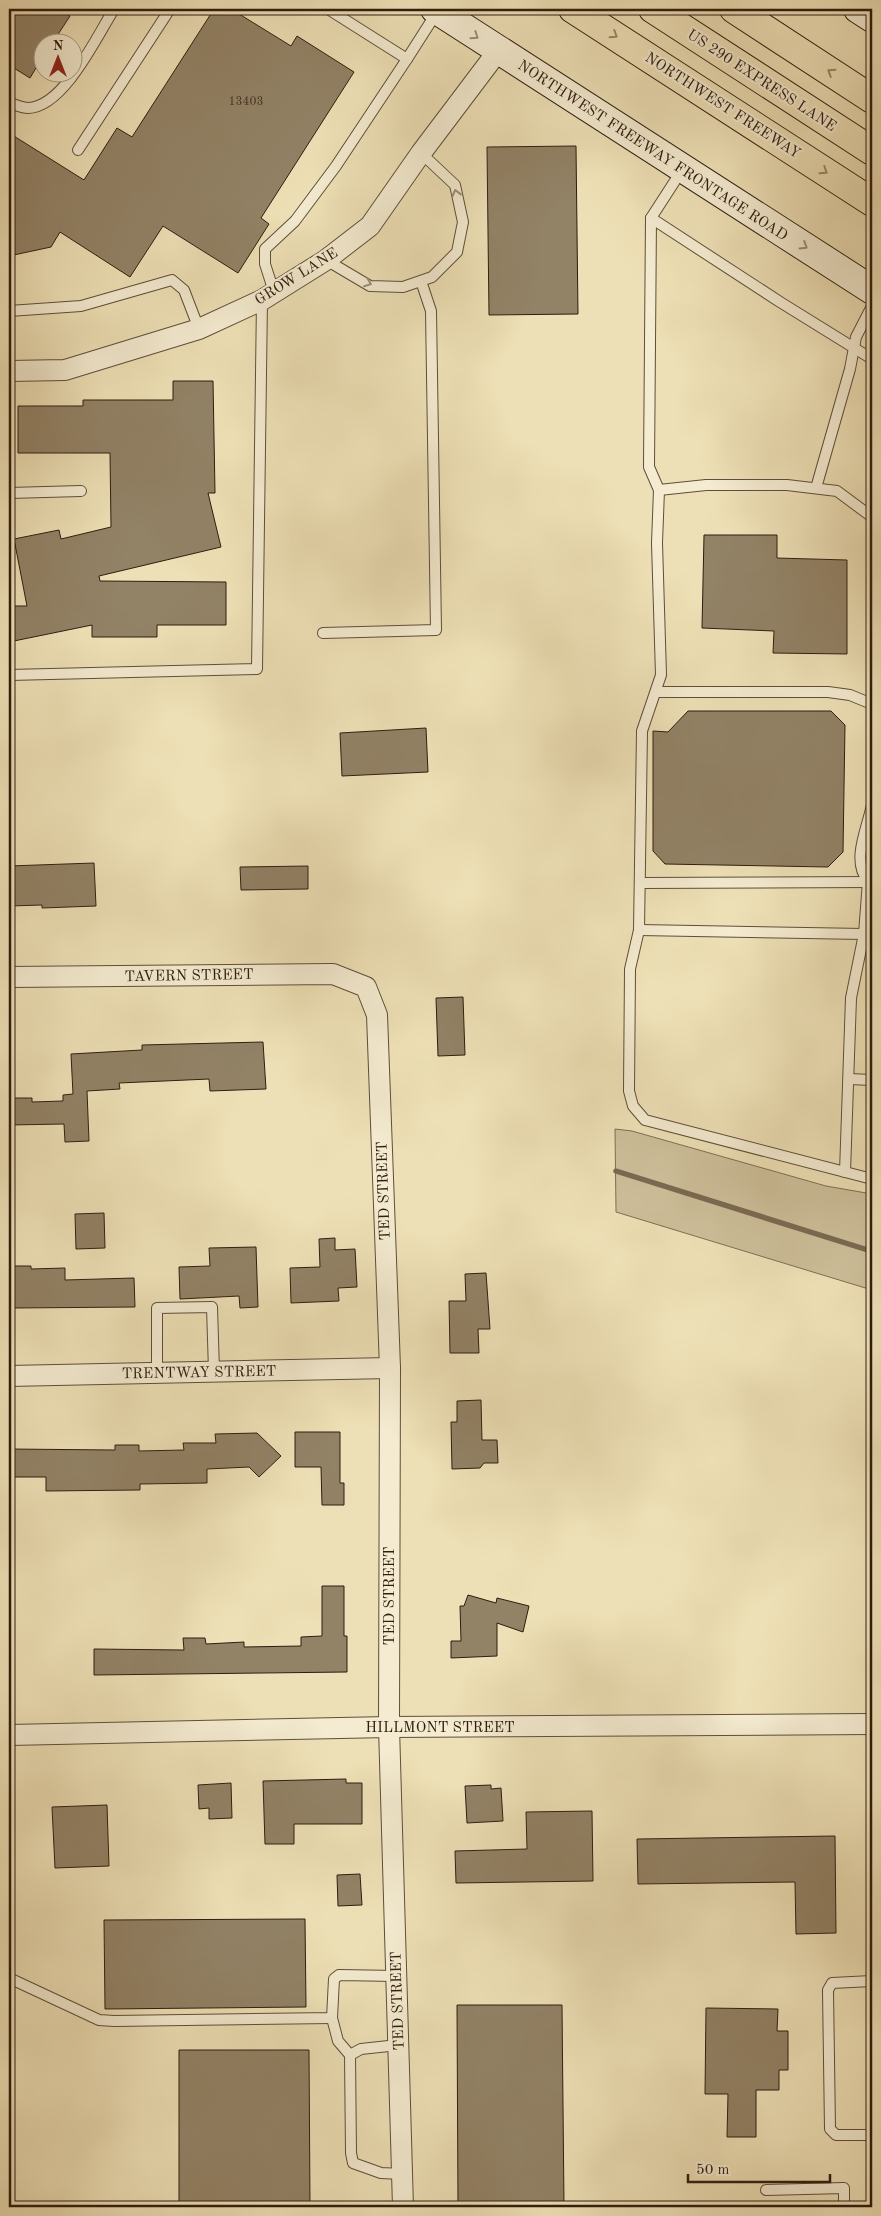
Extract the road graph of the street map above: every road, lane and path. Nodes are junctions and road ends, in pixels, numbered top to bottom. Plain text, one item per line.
1 (114, 9) edge
2 (170, 9) edge
3 (328, 9) edge
4 (573, 9) edge
5 (653, 9) edge
6 (734, 9) edge
7 (858, 9) edge
8 (436, 10) edge
9 (872, 18) edge
10 (498, 51) junction
11 (407, 59) junction
12 (872, 99) edge
13 (9, 103) edge
14 (78, 150) dead end
15 (872, 151) edge
16 (421, 153) junction
17 (682, 169) junction
18 (872, 202) edge
19 (651, 218) junction
20 (326, 260) junction
21 (422, 281) junction
22 (872, 290) edge
23 (268, 296) junction
24 (872, 306) edge
25 (9, 311) edge
26 (199, 329) junction
27 (853, 347) junction
28 (872, 358) edge
29 (9, 371) edge
30 (816, 488) junction
31 (659, 490) junction
32 (81, 491) dead end
33 (9, 493) edge
34 (872, 517) edge
35 (323, 633) dead end
36 (9, 675) edge
37 (657, 692) junction
38 (872, 704) edge
39 (872, 805) edge
40 (870, 882) edge
41 (640, 883) junction
42 (639, 930) junction
43 (864, 934) junction
44 (9, 977) edge
45 (366, 987) joint
46 (849, 1079) junction
47 (872, 1080) edge
48 (845, 1172) junction
49 (872, 1180) edge
50 (390, 1368) junction
51 (214, 1371) junction
52 (157, 1373) junction
53 (9, 1376) edge
54 (872, 1724) edge
55 (389, 1727) junction
56 (9, 1735) edge
57 (396, 1976) junction
58 (9, 1978) edge
59 (872, 1981) edge
60 (332, 2018) junction
61 (398, 2045) junction
62 (350, 2055) junction
63 (872, 2135) edge
64 (402, 2174) junction
65 (766, 2190) dead end
66 (403, 2207) edge
67 (844, 2207) edge

1 - 13 lane
2 - 14 lane
3 - 11 lane
4 -> 18 highway, NORTHWEST FREEWAY
5 - 15 highway, US 290 EXPRESS LANE
12 -> 6 highway
7 - 9 main road
8 -> 10 main road, NORTHWEST FREEWAY FRONTAGE ROAD
8 - 11 lane
10 - 16 street, GROW LANE
10 - 17 main road, NORTHWEST FREEWAY FRONTAGE ROAD
11 - 23 lane
16 - 20 street, GROW LANE
21 -> 16 lane
17 - 19 lane
17 -> 22 main road, NORTHWEST FREEWAY FRONTAGE ROAD
19 - 27 lane
19 - 31 lane
20 -> 21 lane
20 - 23 street, GROW LANE
21 - 35 lane
23 - 26 street, GROW LANE
23 - 36 lane
24 - 27 lane
25 - 26 lane
26 - 29 street, GROW LANE
27 - 28 lane
27 - 30 lane
30 - 31 lane
30 - 34 lane
31 - 37 lane
32 - 33 lane
37 - 38 lane
37 - 41 lane
39 - 40 lane
40 - 41 lane
40 - 43 lane
41 - 42 lane
42 - 43 lane
42 - 48 lane
43 - 46 lane
44 - 45 street, TAVERN STREET
45 - 50 street, TED STREET
46 - 47 lane
46 - 48 lane
48 - 49 lane
50 - 51 street, TRENTWAY STREET
50 - 55 street, TED STREET
51 - 52 street, TRENTWAY STREET
51 - 52 lane
52 - 53 street, TRENTWAY STREET
54 - 55 street, HILLMONT STREET
55 - 56 street, HILLMONT STREET
55 - 57 street, TED STREET
57 - 60 lane
57 - 61 street, TED STREET
58 - 60 lane
59 - 63 lane
60 - 62 lane
61 - 62 lane
61 - 64 street, TED STREET
62 - 64 lane
64 - 66 street, TED STREET
65 - 67 lane

